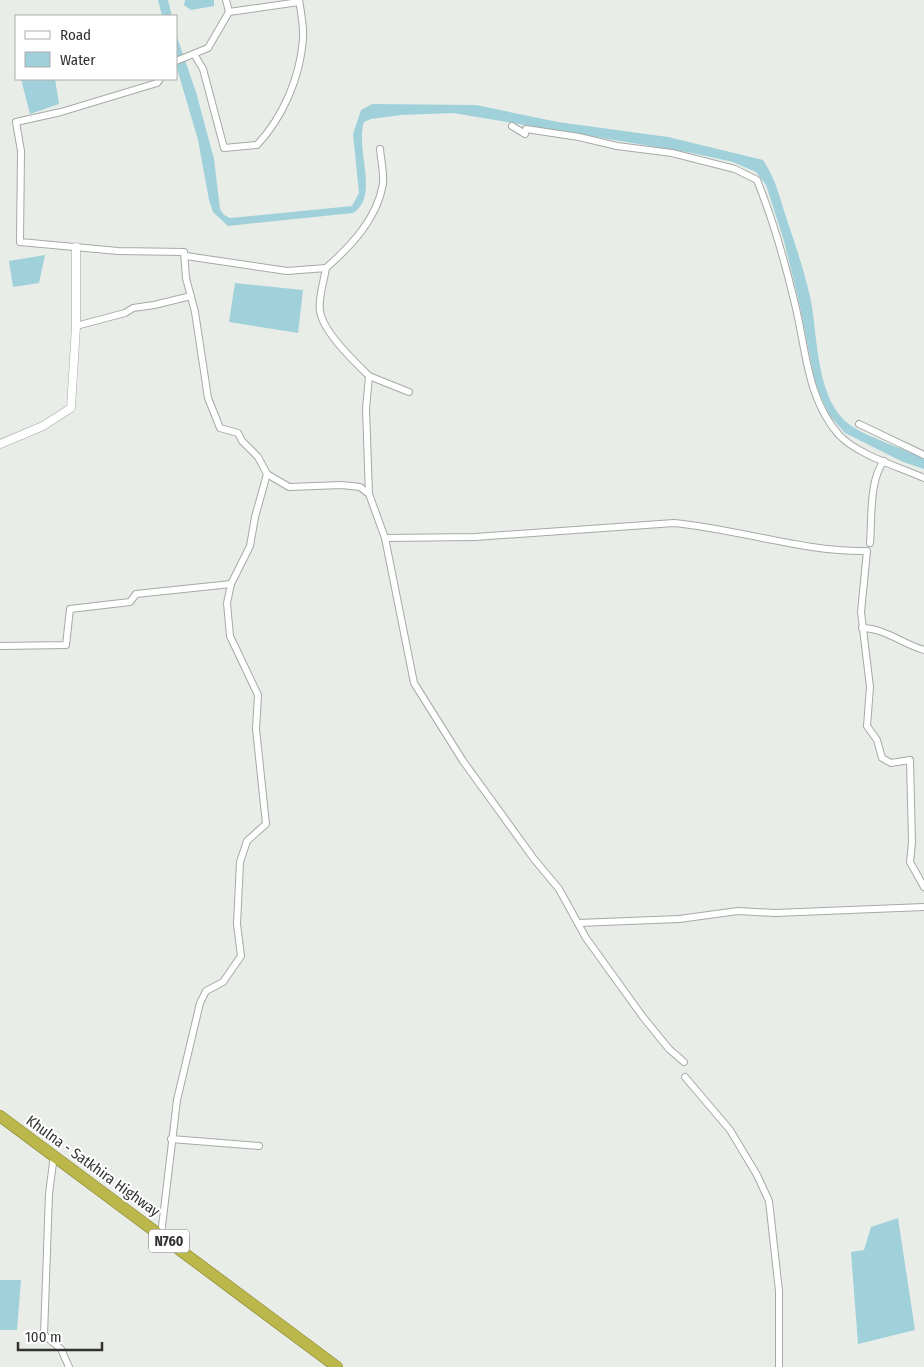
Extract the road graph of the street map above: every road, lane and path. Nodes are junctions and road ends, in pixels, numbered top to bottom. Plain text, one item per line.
1 (226, 0) edge
2 (299, 1) edge
3 (230, 12) junction
4 (194, 54) junction
5 (178, 60) edge
6 (159, 80) edge
7 (512, 126) dead end
8 (380, 149) dead end
9 (76, 247) junction
10 (186, 256) junction
11 (326, 268) junction
12 (191, 296) junction
13 (76, 326) junction
14 (369, 376) junction
15 (409, 392) dead end
16 (859, 424) dead end
17 (0, 444) edge
18 (924, 455) edge
19 (884, 461) junction
20 (267, 474) junction
21 (924, 478) edge
22 (368, 494) junction
23 (385, 538) junction
24 (870, 544) dead end
25 (231, 584) junction
26 (862, 628) junction
27 (0, 646) edge
28 (924, 650) edge
29 (924, 887) edge
30 (924, 907) edge
31 (578, 922) junction
32 (684, 1062) dead end
33 (685, 1077) dead end
34 (0, 1116) edge
35 (171, 1140) junction
36 (259, 1146) dead end
37 (54, 1155) junction
38 (161, 1235) junction
39 (69, 1367) edge
40 (337, 1367) edge
41 (779, 1367) edge

1 - 3 street
2 - 3 street
2 - 4 street
3 - 4 street
4 - 5 street
6 - 9 street
7 - 19 street
8 - 11 street
9 - 10 street
9 - 13 street
10 - 11 street
10 - 12 street
11 - 14 street
12 - 13 street
12 - 20 street
13 - 17 street
14 - 15 street
14 - 22 street
16 - 18 street
19 - 21 street
19 - 24 street
20 - 22 street
20 - 25 street
22 - 23 street
23 - 26 street
23 - 31 street
25 - 27 street
25 - 35 street
26 - 28 street
26 - 29 street
30 - 31 street
31 - 32 street
33 - 41 street
34 - 37 highway, Khulna - Satkhira Highway / N760
35 - 36 street
35 - 38 street
37 - 38 highway, Khulna - Satkhira Highway / N760
37 - 39 street
38 - 40 highway, Khulna - Satkhira Highway / N760

